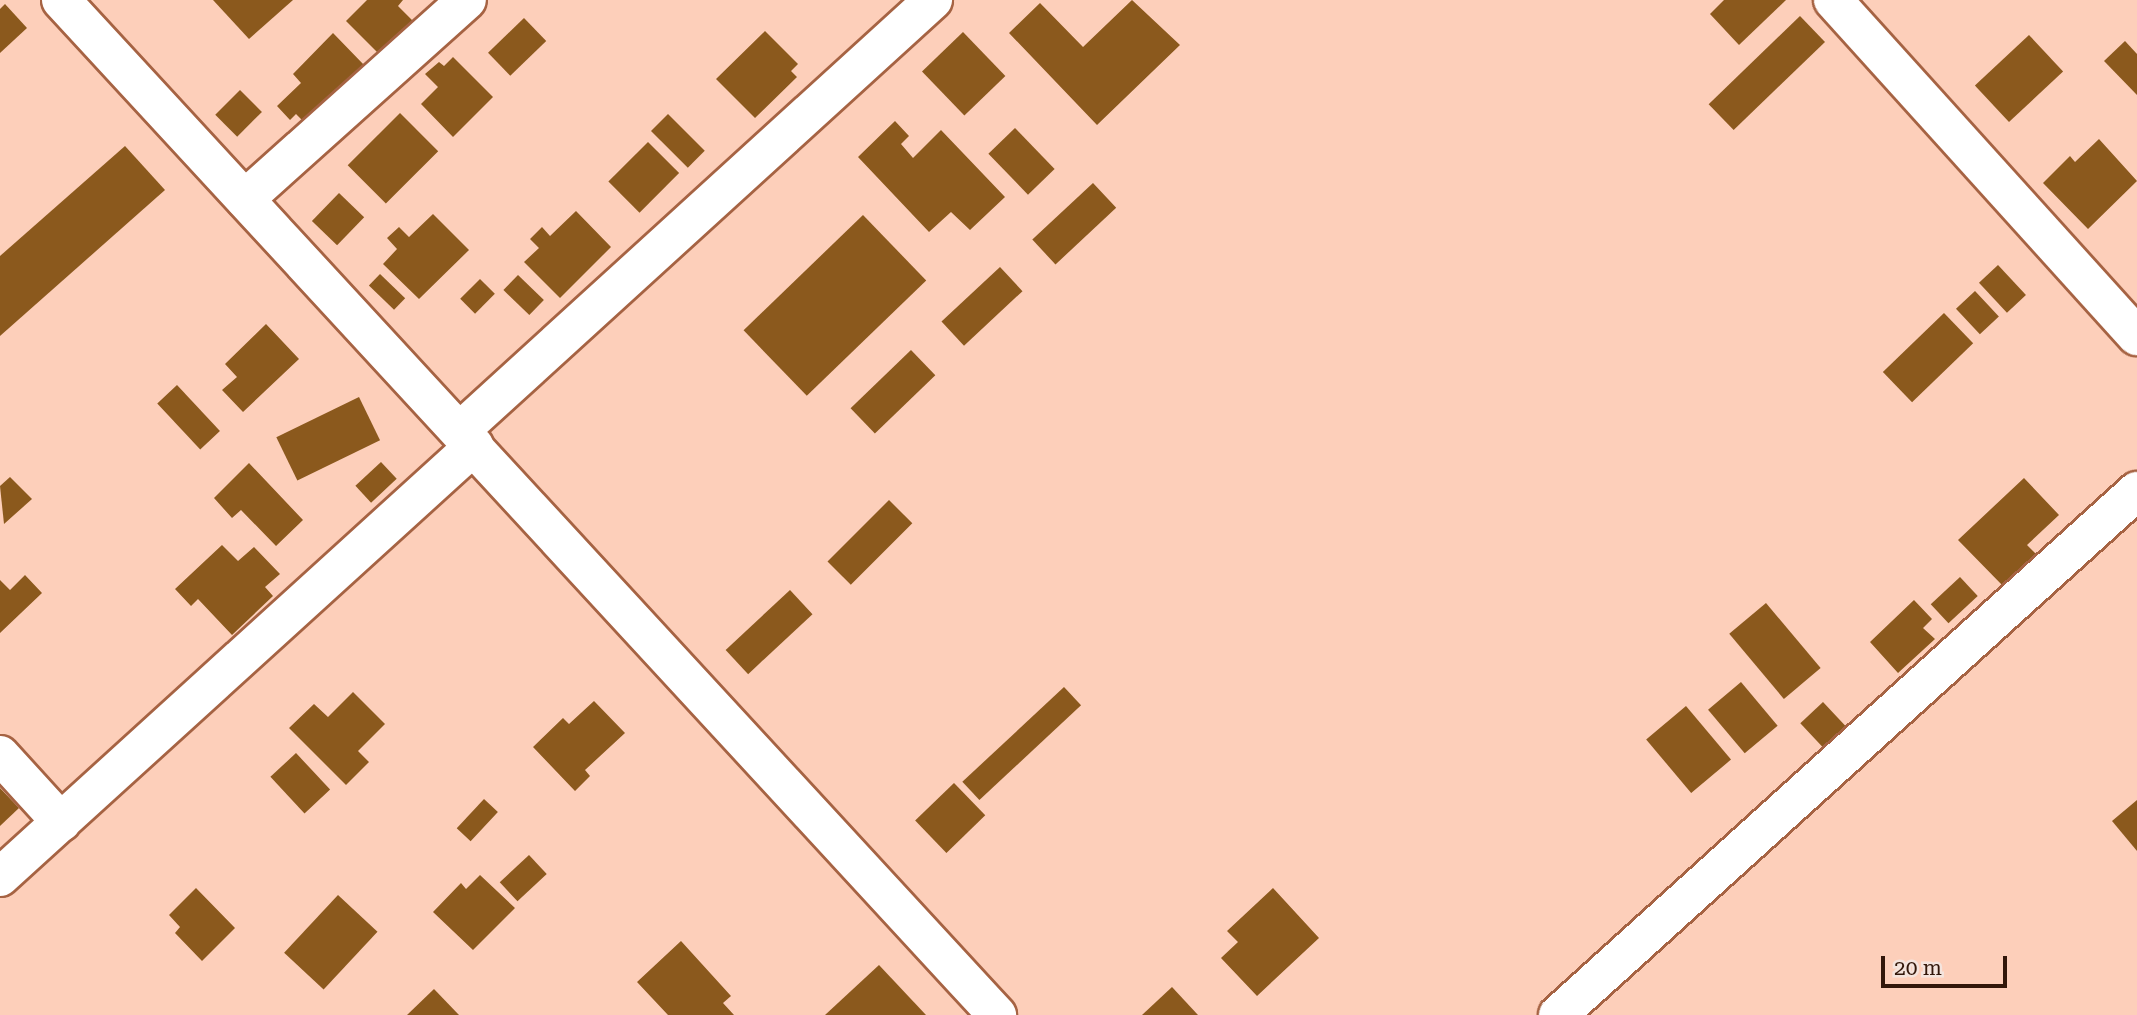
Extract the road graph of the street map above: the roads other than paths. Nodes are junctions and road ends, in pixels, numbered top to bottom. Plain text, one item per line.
1 (61, 0) edge
2 (467, 0) edge
3 (933, 0) edge
4 (1833, 0) edge
5 (245, 199) junction
6 (2137, 336) edge
7 (467, 439) junction
8 (2137, 491) edge
9 (0, 755) edge
10 (61, 822) junction
11 (0, 877) edge
12 (996, 1015) edge
13 (1558, 1015) edge

1 - 5 street
2 - 5 street
3 - 7 street
4 - 6 street
5 - 7 street
7 - 10 street
7 - 12 street
8 - 13 street
9 - 10 street
10 - 11 street

